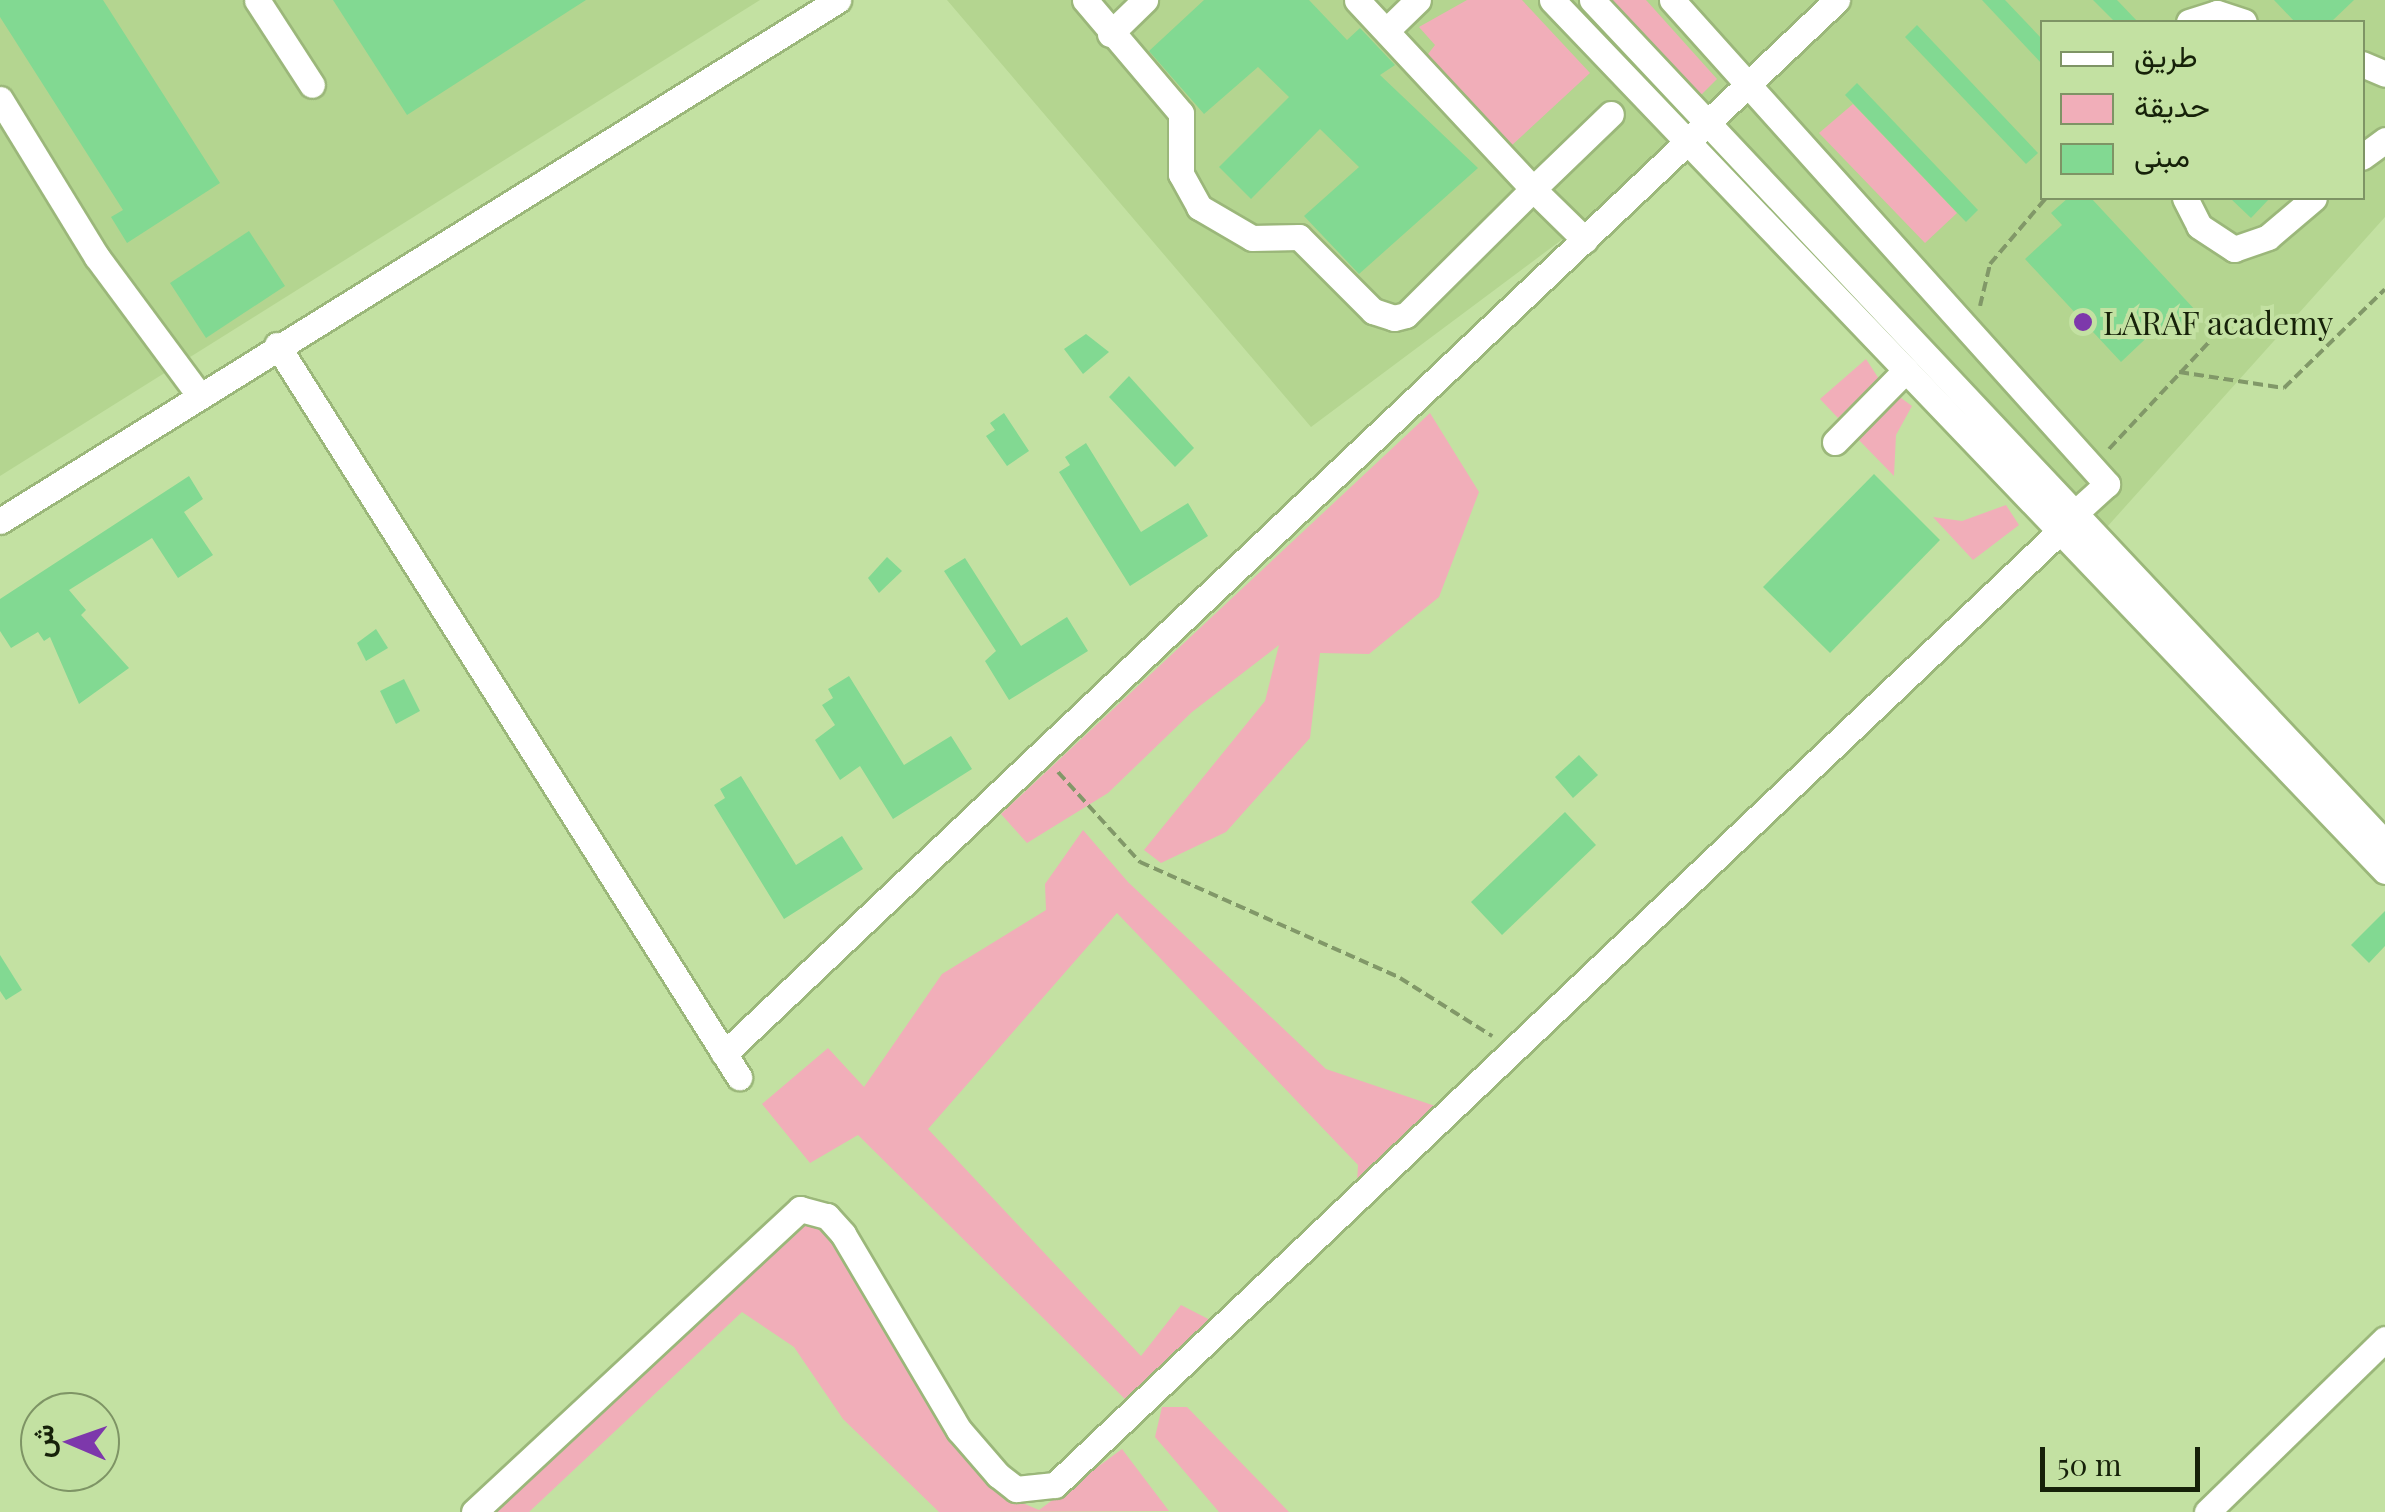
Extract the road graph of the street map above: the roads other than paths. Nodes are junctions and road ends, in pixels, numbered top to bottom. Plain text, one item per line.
1 (257, 0) edge
2 (838, 0) edge
3 (1085, 0) edge
4 (1144, 0) edge
5 (1357, 0) edge
6 (1418, 0) edge
7 (1552, 0) edge
8 (1592, 0) edge
9 (1672, 0) edge
10 (1837, 0) edge
11 (2196, 20) edge
12 (2238, 20) edge
13 (1387, 30) junction
14 (1110, 34) junction
15 (312, 85) dead end
16 (1748, 85) junction
17 (0, 99) edge
18 (1611, 114) dead end
19 (1709, 124) junction
20 (1690, 144) junction
21 (1534, 188) junction
22 (2187, 200) edge
23 (2312, 200) edge
24 (1585, 240) junction
25 (277, 346) junction
26 (1906, 370) junction
27 (199, 395) junction
28 (1835, 442) dead end
29 (0, 521) edge
30 (2067, 522) junction
31 (2385, 843) edge
32 (2385, 871) edge
33 (724, 1054) junction
34 (738, 1076) dead end
35 (2385, 1339) edge
36 (474, 1512) edge
37 (2208, 1512) edge

1 - 15 street
2 - 25 street
3 - 14 street
4 - 14 street
5 - 13 street
6 - 13 street
7 - 20 street
8 - 19 street
9 - 16 street
10 - 16 street
11 - 12 street
13 - 21 street
14 - 21 street
16 - 19 street
16 - 30 street
17 - 27 street
18 - 21 street
19 - 20 street
19 - 30 street
20 - 24 street
20 - 26 street
21 - 24 street
22 - 23 street
24 - 33 street
25 - 27 street
25 - 33 street
26 - 28 street
26 - 30 street
27 - 29 street
30 - 31 street
30 - 32 street
30 - 36 street
33 - 34 street
35 - 37 street

